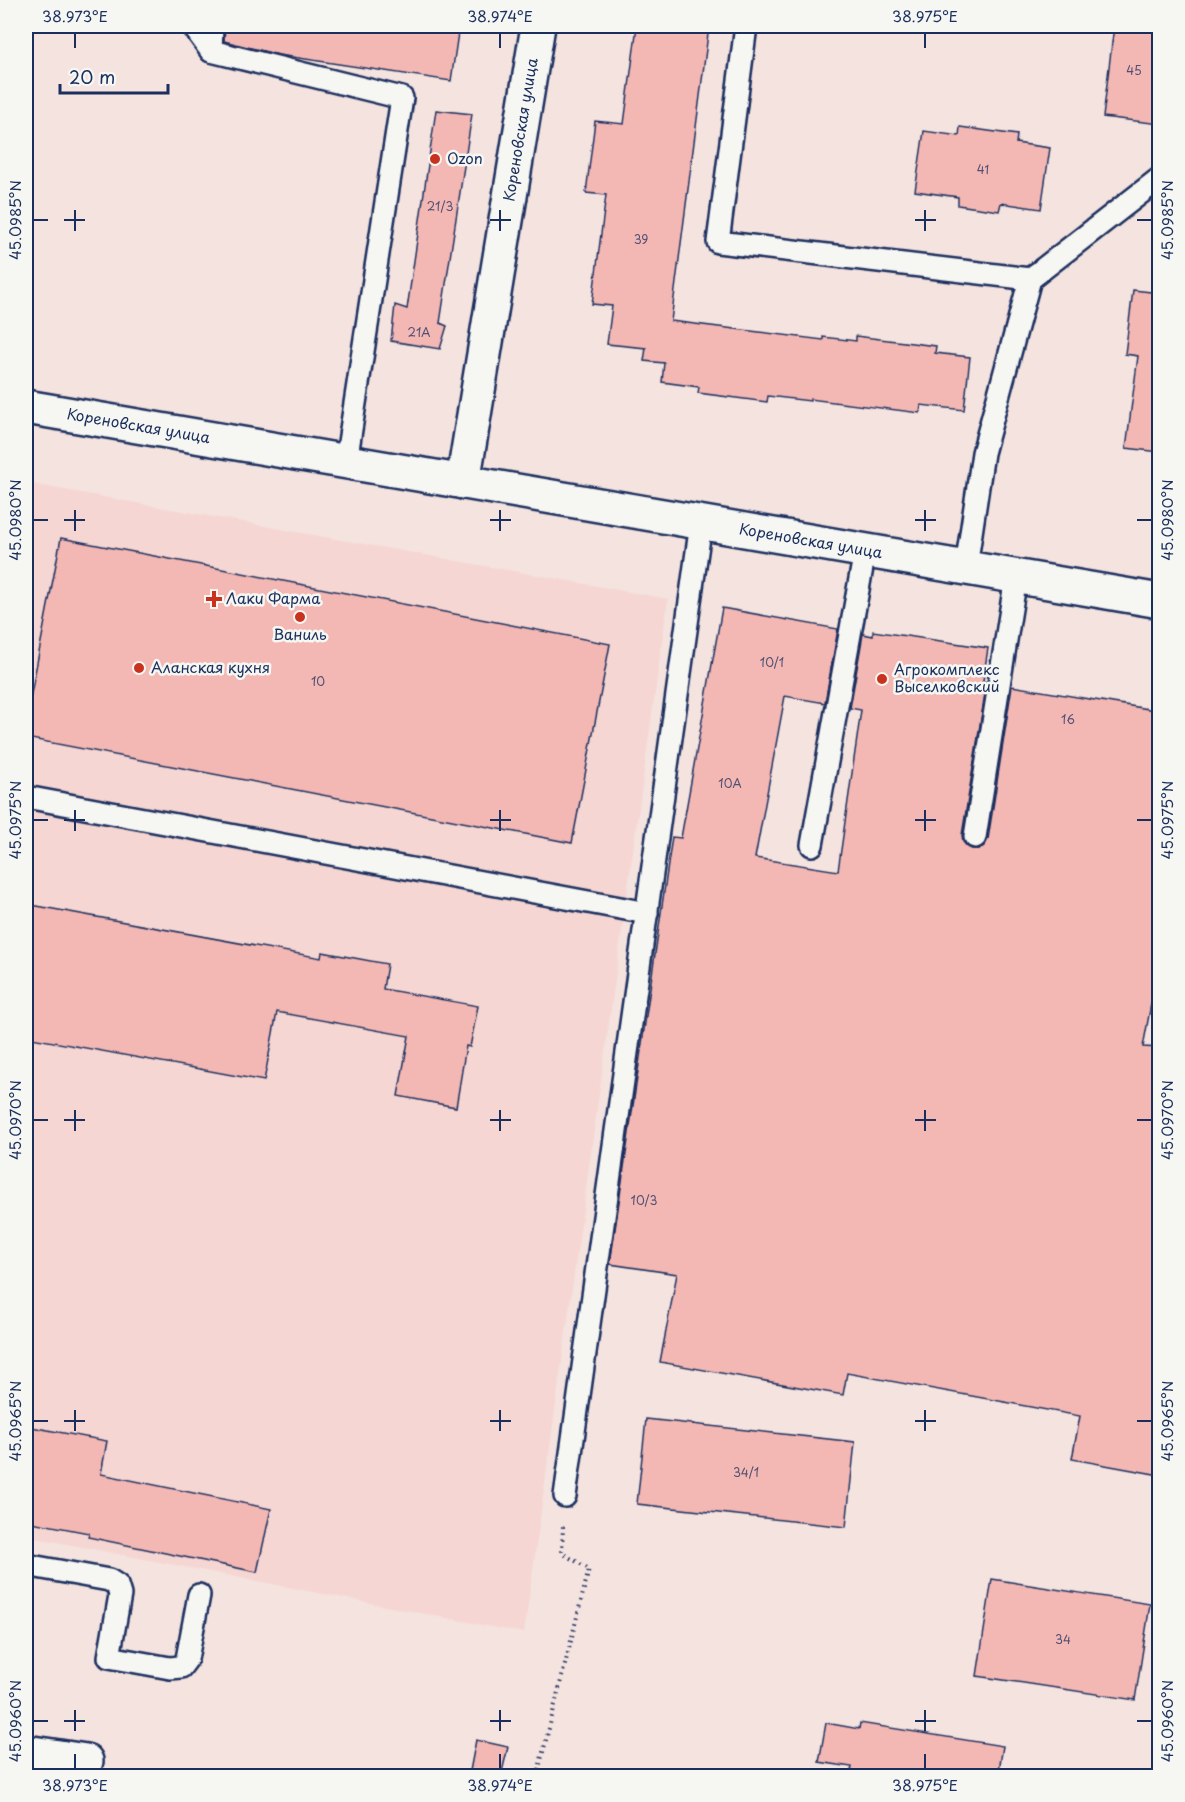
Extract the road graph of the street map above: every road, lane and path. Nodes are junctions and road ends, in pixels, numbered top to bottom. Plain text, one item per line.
1 (194, 26) edge
2 (212, 26) edge
3 (538, 26) edge
4 (746, 26) edge
5 (211, 51) junction
6 (1160, 178) edge
7 (1029, 279) junction
8 (26, 407) edge
9 (346, 462) junction
10 (463, 482) junction
11 (701, 523) junction
12 (865, 551) junction
13 (966, 567) junction
14 (1016, 577) junction
15 (1160, 601) edge
16 (26, 796) edge
17 (975, 837) dead end
18 (812, 845) dead end
19 (647, 913) junction
20 (565, 1496) joint
21 (26, 1565) edge
22 (199, 1595) dead end
23 (26, 1752) edge
24 (86, 1761) dead end
25 (537, 1776) edge

1 - 5 lane
2 - 5 lane
3 - 10 street, Кореновская улица
4 - 7 lane
5 - 9 lane
6 - 7 lane
7 - 13 lane
8 - 9 street, Кореновская улица
9 - 10 street, Кореновская улица
10 - 11 street, Кореновская улица
11 - 12 street, Кореновская улица
11 - 19 lane
12 - 13 street, Кореновская улица
12 - 18 lane
13 - 14 street, Кореновская улица
14 - 15 street, Кореновская улица
14 - 17 lane
16 - 19 lane
19 - 20 lane
20 - 25 path
21 - 22 lane
23 - 24 street

